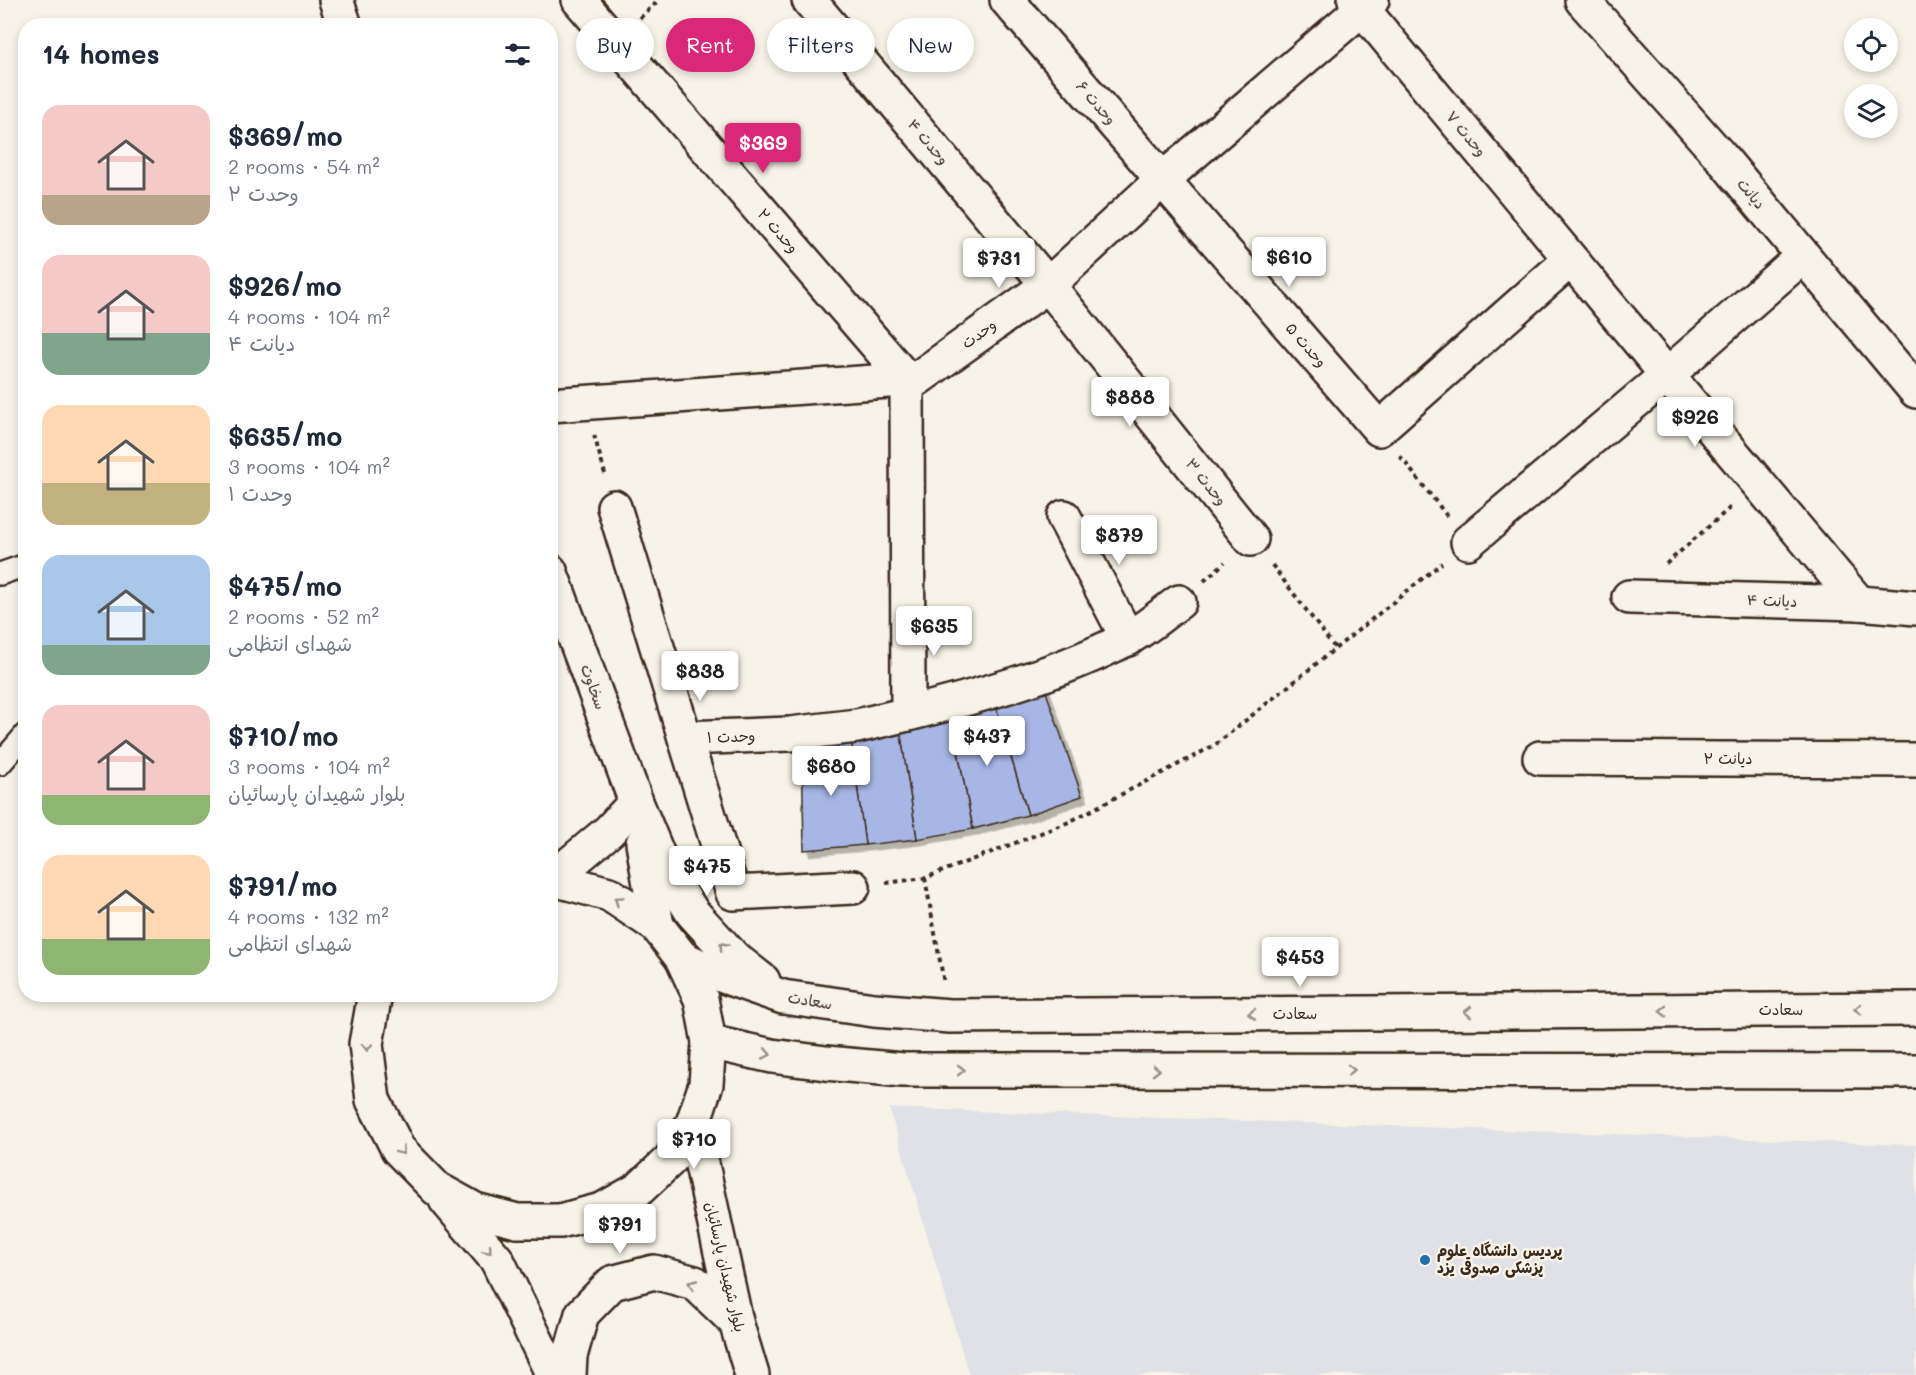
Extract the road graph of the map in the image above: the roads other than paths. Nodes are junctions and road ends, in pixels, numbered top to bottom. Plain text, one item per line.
1 (336, 0) edge
2 (579, 0) edge
3 (809, 0) edge
4 (1007, 0) edge
5 (1582, 0) edge
6 (1363, 3) edge
7 (342, 18) edge
8 (1162, 180) junction
9 (1803, 256) junction
10 (1570, 260) junction
11 (1048, 285) junction
12 (1666, 375) junction
13 (907, 381) junction
14 (1916, 391) edge
15 (558, 405) edge
16 (614, 507) road end
17 (1064, 517) dead end
18 (1251, 539) road end
19 (1468, 542) road end
20 (18, 568) edge
21 (0, 574) edge
22 (558, 593) edge
23 (1629, 597) road end
24 (1179, 602) road end
25 (1859, 603) junction
26 (1916, 608) edge
27 (1128, 639) junction
28 (909, 714) junction
29 (685, 738) junction
30 (18, 743) edge
31 (1540, 758) dead end
32 (1916, 760) edge
33 (0, 764) edge
34 (636, 802) junction
35 (558, 873) edge
36 (558, 880) edge
37 (853, 887) road end
38 (657, 926) junction
39 (682, 958) junction
40 (783, 997) junction
41 (374, 1002) edge
42 (1916, 1009) edge
43 (709, 1042) junction
44 (1916, 1071) edge
45 (693, 1123) junction
46 (437, 1189) junction
47 (736, 1322) junction
48 (553, 1375) edge
49 (569, 1375) edge
50 (752, 1375) edge

1 - 7 street
2 - 13 street, وحدت ۲
3 - 11 street, وحدت ۴
4 - 8 street, وحدت ۶
5 - 9 street, دیانت
6 - 8 street, وحدت
6 - 10 street, وحدت ۷
8 - 10 street, وحدت ۵
8 - 11 street, وحدت
9 - 12 street
9 - 14 street, دیانت
10 - 12 street, وحدت ۷
11 - 13 street, وحدت
11 - 18 street, وحدت ۳
12 - 19 street
12 - 25 street, وحدت ۷
13 - 15 street, وحدت
13 - 28 street
16 - 29 street, وحدت ۱
17 - 27 street
20 - 21 lane
22 - 34 street, سخاوت
23 - 25 street, دیانت ۴
24 - 27 street, وحدت ۱
25 - 26 street, دیانت ۴
27 - 28 street, وحدت ۱
28 - 29 street, وحدت ۱
29 - 37 street
30 - 33 lane
31 - 32 street, دیانت ۲
34 - 35 street
34 - 38 street
40 -> 34 street
38 -> 36 street
38 - 39 street
39 - 40 street, سعادت
39 - 43 street
42 -> 40 street, سعادت
41 -> 46 street
43 -> 44 street
43 - 45 street
45 - 46 street
45 - 47 street, بلوار شهیدان پارسائیان
46 -> 48 street
47 -> 49 street
47 - 50 street, بلوار شهیدان پارسائیان

